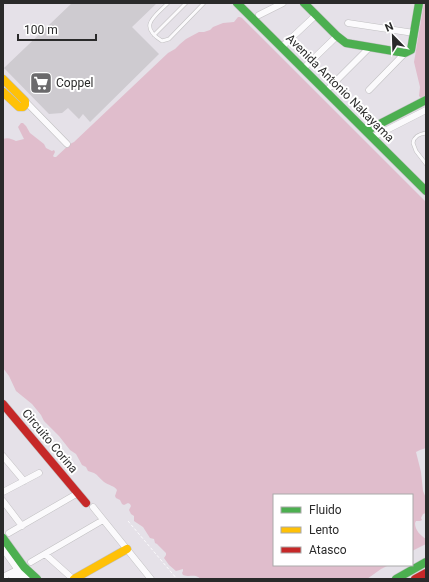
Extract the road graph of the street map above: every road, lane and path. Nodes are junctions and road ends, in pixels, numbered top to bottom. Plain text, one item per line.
1 (168, 3) edge
2 (186, 3) edge
3 (204, 3) edge
4 (237, 3) edge
5 (284, 3) edge
6 (304, 3) edge
7 (418, 3) edge
8 (259, 15) dead end
9 (316, 15) junction
10 (348, 23) dead end
11 (414, 33) junction
12 (154, 35) junction
13 (337, 36) junction
14 (285, 44) dead end
15 (370, 47) junction
16 (408, 51) junction
17 (307, 65) dead end
18 (3, 79) edge
19 (330, 87) dead end
20 (369, 90) dead end
21 (3, 92) edge
22 (426, 100) edge
23 (25, 101) junction
24 (426, 110) edge
25 (366, 131) junction
26 (426, 134) edge
27 (373, 137) junction
28 (67, 144) dead end
29 (426, 164) edge
30 (426, 191) edge
31 (3, 404) edge
32 (3, 456) edge
33 (39, 473) dead end
34 (24, 481) junction
35 (3, 492) edge
36 (78, 493) junction
37 (3, 501) edge
38 (90, 505) joint
39 (103, 520) junction
40 (128, 521) dead end
41 (22, 526) junction
42 (6, 536) edge
43 (127, 549) junction
44 (3, 550) edge
45 (45, 554) junction
46 (426, 562) edge
47 (25, 570) edge
48 (426, 573) edge
49 (3, 578) edge
50 (149, 578) edge
51 (12, 579) edge
52 (36, 579) edge
53 (73, 579) edge
54 (177, 579) edge
55 (396, 579) edge
56 (415, 579) edge

1 - 12 lane
2 - 12 lane
3 - 12 lane
4 - 25 main road, Avenida Antonio Nakayama
5 - 8 street
6 - 9 main road
7 - 11 main road
9 - 13 main road
9 - 14 street
10 - 11 street
11 - 16 main road
13 - 15 main road
13 - 17 street
15 - 16 main road
15 - 19 street
16 - 20 street
18 - 23 main road
21 - 23 main road
22 - 25 main road
23 - 28 street
24 - 27 street
25 - 27 main road, Avenida Antonio Nakayama
26 - 29 lane
27 - 30 main road, Avenida Antonio Nakayama
31 - 36 main road, Circuito Corina
32 - 34 street
33 - 34 street
34 - 35 street
36 - 38 main road, Circuito Corina
36 - 41 street
37 - 41 street
38 - 39 street
39 - 43 street
39 - 45 street
40 - 54 path
41 - 42 street
42 - 47 main road
43 - 50 street
43 - 53 main road
44 - 47 street
45 - 47 street
45 - 53 street
46 - 55 main road
47 - 49 street
47 - 51 street
47 - 52 main road
48 - 56 main road

